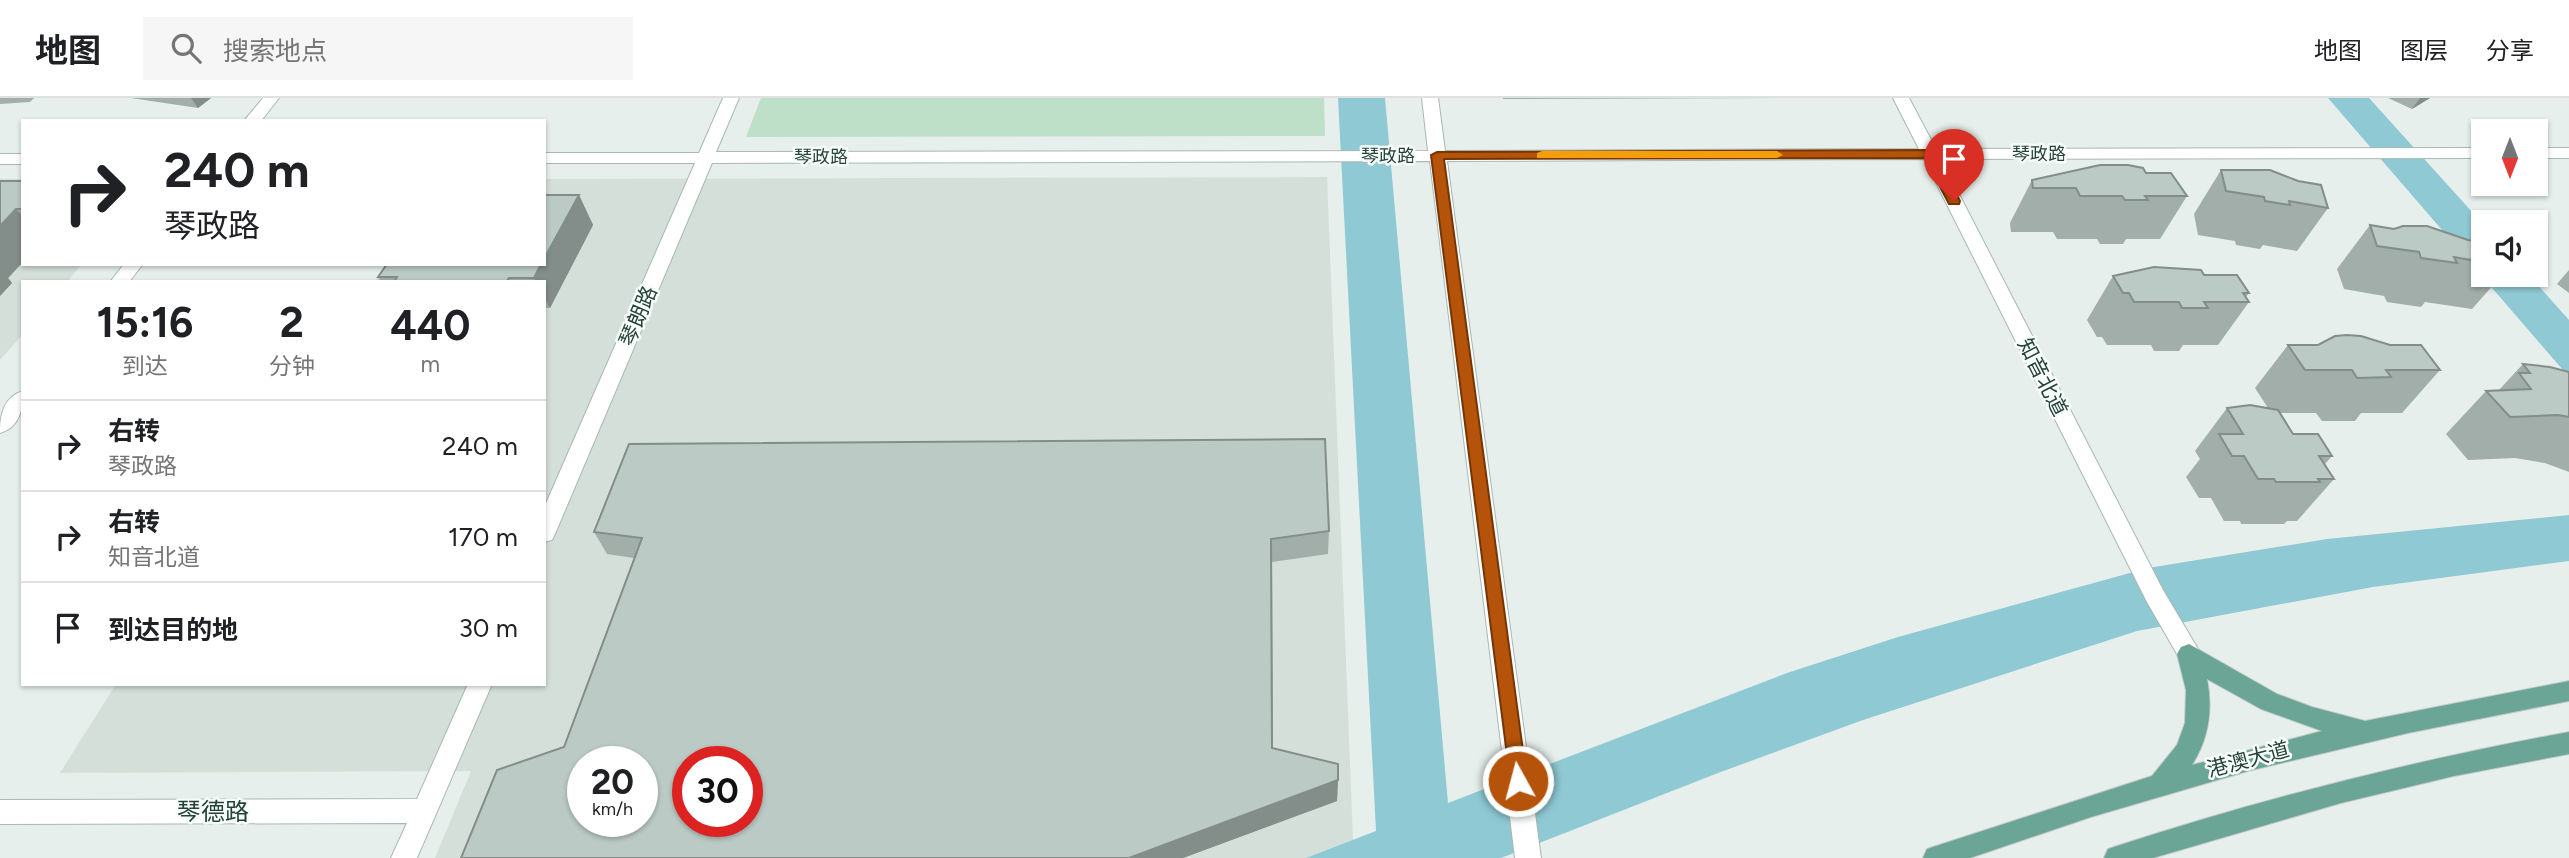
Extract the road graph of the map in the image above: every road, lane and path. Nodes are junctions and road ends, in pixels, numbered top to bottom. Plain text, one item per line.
1 (271, 98) edge
2 (731, 98) edge
3 (1430, 98) edge
4 (1901, 98) edge
5 (254, 119) edge
6 (2471, 153) edge
7 (2548, 153) edge
8 (2569, 153) edge
9 (1930, 154) junction
10 (1437, 155) junction
11 (546, 158) edge
12 (706, 158) junction
13 (0, 159) edge
14 (21, 159) edge
15 (132, 266) edge
16 (121, 280) edge
17 (21, 400) edge
18 (0, 426) edge
19 (546, 529) edge
20 (2189, 654) junction
21 (479, 686) edge
22 (2569, 691) edge
23 (2367, 730) junction
24 (2569, 743) edge
25 (2161, 783) junction
26 (426, 811) junction
27 (0, 812) edge
28 (404, 858) edge
29 (1528, 858) edge
30 (1936, 858) edge
31 (2117, 858) edge

1 - 5 street
2 - 12 street, 琴朗路
3 - 10 street
4 - 9 street, 知音北道
6 - 9 street, 琴政路
7 - 8 street
9 - 10 street, 琴政路
9 - 20 street, 知音北道
10 - 12 street, 琴政路
10 - 29 street
11 - 12 street, 琴政路
12 - 19 street, 琴朗路
13 - 14 street
15 - 16 street
17 - 18 street
20 - 23 main road
20 - 25 main road
21 - 26 street
22 - 23 main road, 港澳大道
23 - 25 main road, 港澳大道
24 - 31 main road
25 - 30 main road, 港澳大道
26 - 27 street, 琴德路
26 - 28 street

